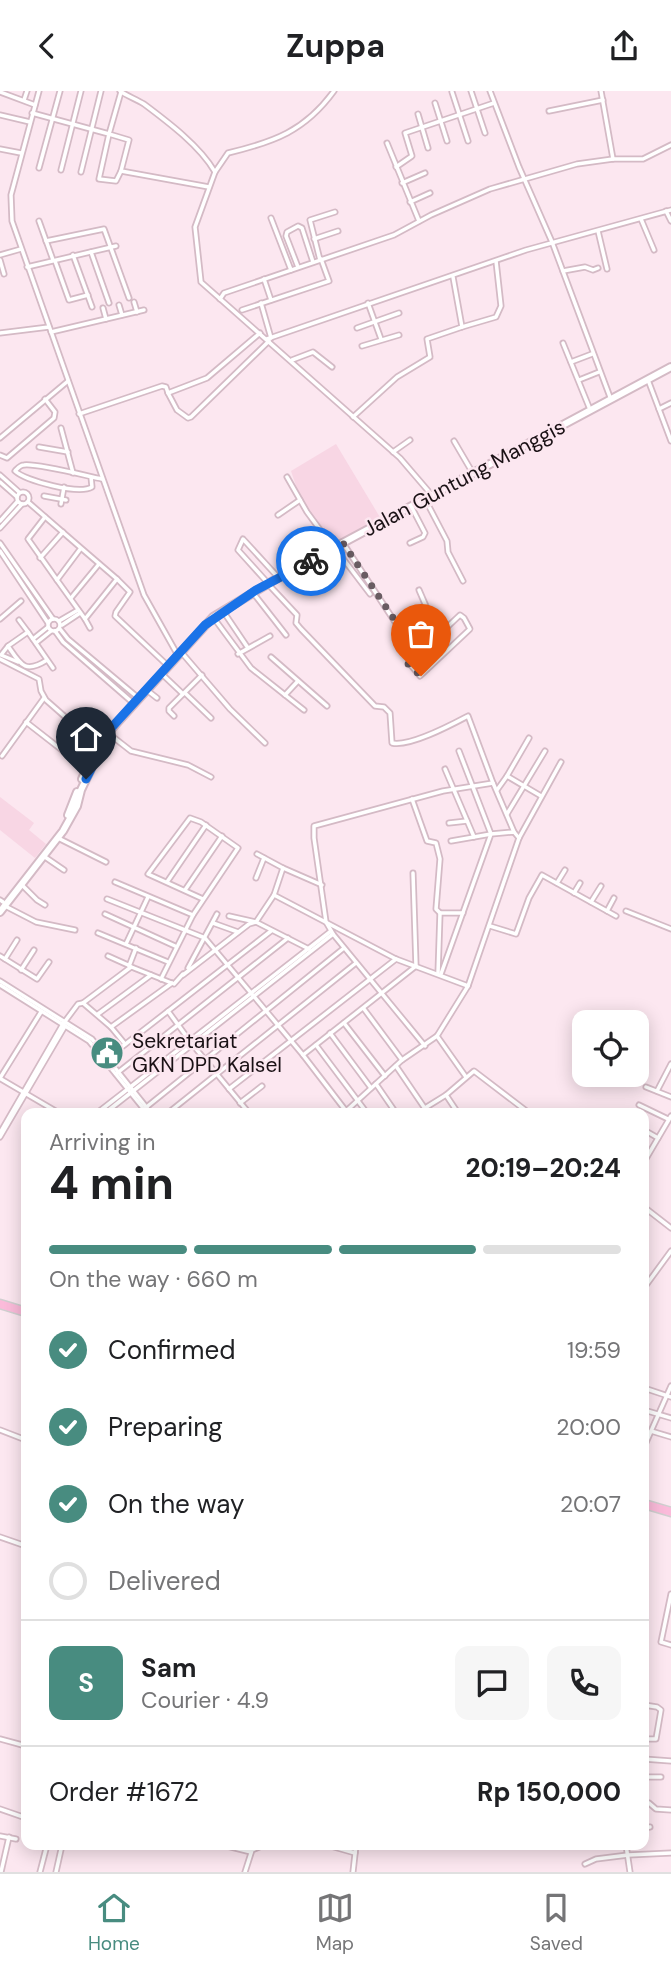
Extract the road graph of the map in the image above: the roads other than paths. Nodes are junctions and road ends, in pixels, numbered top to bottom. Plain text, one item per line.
1 (27, 91) edge
2 (39, 91) edge
3 (60, 91) edge
4 (81, 91) edge
5 (101, 91) edge
6 (334, 91) edge
7 (471, 91) edge
8 (490, 91) edge
9 (601, 91) edge
10 (3, 92) edge
11 (120, 92) edge
12 (452, 92) edge
13 (24, 100) junction
14 (603, 100) junction
15 (435, 103) dead end
16 (494, 103) junction
17 (35, 105) junction
18 (477, 108) junction
19 (549, 111) dead end
20 (32, 113) junction
21 (418, 114) dead end
22 (459, 114) junction
23 (0, 115) edge
24 (52, 118) junction
25 (440, 120) junction
26 (30, 122) junction
27 (72, 124) junction
28 (421, 126) junction
29 (90, 129) junction
30 (485, 133) dead end
31 (109, 134) junction
32 (447, 141) dead end
33 (468, 141) dead end
34 (387, 143) dead end
35 (671, 145) edge
36 (428, 148) dead end
37 (0, 149) edge
38 (21, 153) junction
39 (613, 159) junction
40 (396, 167) junction
41 (39, 168) dead end
42 (61, 170) dead end
43 (121, 171) junction
44 (81, 172) dead end
45 (215, 172) junction
46 (425, 173) dead end
47 (525, 180) junction
48 (402, 183) junction
49 (209, 187) junction
50 (430, 193) dead end
51 (410, 202) junction
52 (668, 211) edge
53 (335, 212) dead end
54 (271, 218) dead end
55 (640, 219) junction
56 (39, 221) dead end
57 (419, 221) junction
58 (671, 222) edge
59 (338, 231) dead end
60 (598, 231) junction
61 (314, 239) junction
62 (46, 241) junction
63 (552, 242) junction
64 (113, 246) junction
65 (21, 249) junction
66 (654, 250) dead end
67 (91, 251) junction
68 (73, 255) junction
69 (0, 256) edge
70 (321, 259) junction
71 (54, 260) junction
72 (496, 261) junction
73 (313, 262) junction
74 (27, 267) junction
75 (298, 267) junction
76 (598, 268) dead end
77 (607, 269) dead end
78 (291, 270) junction
79 (562, 272) junction
80 (4, 274) dead end
81 (453, 276) junction
82 (264, 279) junction
83 (88, 295) junction
84 (129, 298) dead end
85 (220, 299) junction
86 (271, 300) junction
87 (134, 302) dead end
88 (109, 303) dead end
89 (261, 303) junction
90 (368, 303) junction
91 (119, 305) dead end
92 (92, 307) dead end
93 (103, 309) dead end
94 (144, 310) dead end
95 (242, 310) dead end
96 (137, 312) junction
97 (399, 313) dead end
98 (122, 316) junction
99 (106, 319) junction
100 (375, 322) junction
101 (462, 327) junction
102 (357, 328) dead end
103 (50, 330) junction
104 (0, 333) edge
105 (260, 333) junction
106 (400, 335) dead end
107 (269, 339) junction
108 (381, 339) junction
109 (563, 343) dead end
110 (362, 346) dead end
111 (593, 354) junction
112 (291, 360) junction
113 (571, 362) junction
114 (671, 365) edge
115 (332, 367) dead end
116 (599, 372) junction
117 (69, 380) junction
118 (579, 380) junction
119 (648, 380) junction
120 (631, 387) junction
121 (168, 393) junction
122 (610, 397) junction
123 (45, 399) junction
124 (671, 403) edge
125 (589, 407) junction
126 (659, 409) junction
127 (79, 414) junction
128 (353, 417) junction
129 (61, 428) dead end
130 (0, 438) edge
131 (410, 440) dead end
132 (454, 441) dead end
133 (671, 441) edge
134 (39, 447) dead end
135 (68, 452) junction
136 (393, 452) junction
137 (0, 455) edge
138 (471, 470) junction
139 (73, 473) junction
140 (91, 477) junction
141 (287, 477) dead end
142 (1, 479) edge
143 (102, 479) junction
144 (64, 487) junction
145 (44, 496) dead end
146 (428, 496) junction
147 (19, 499) junction
148 (300, 500) junction
149 (28, 502) junction
150 (411, 506) junction
151 (278, 515) dead end
152 (45, 517) junction
153 (4, 520) edge
154 (0, 528) edge
155 (63, 533) junction
156 (0, 543) edge
157 (343, 543) junction
158 (410, 543) dead end
159 (333, 547) junction
160 (81, 548) junction
161 (0, 551) edge
162 (40, 558) junction
163 (99, 564) junction
164 (276, 575) junction
165 (57, 579) junction
166 (117, 579) junction
167 (463, 581) dead end
168 (267, 582) junction
169 (419, 590) dead end
170 (252, 593) junction
171 (370, 594) dead end
172 (71, 599) junction
173 (21, 601) dead end
174 (79, 611) junction
175 (223, 611) junction
176 (213, 617) junction
177 (0, 619) edge
178 (85, 619) junction
179 (19, 620) dead end
180 (55, 627) junction
181 (90, 628) dead end
182 (28, 632) junction
183 (438, 634) junction
184 (286, 635) dead end
185 (270, 636) dead end
186 (34, 641) junction
187 (8, 646) junction
188 (248, 648) junction
189 (421, 651) junction
190 (178, 652) junction
191 (238, 654) junction
192 (271, 657) dead end
193 (0, 659) edge
194 (47, 660) junction
195 (20, 663) junction
196 (166, 664) junction
197 (52, 667) dead end
198 (161, 673) junction
199 (202, 675) junction
200 (298, 681) junction
201 (146, 690) junction
202 (184, 694) junction
203 (285, 695) junction
204 (44, 698) junction
205 (157, 698) dead end
206 (134, 699) junction
207 (327, 706) dead end
208 (304, 710) dead end
209 (174, 716) dead end
210 (211, 718) dead end
211 (26, 722) junction
212 (107, 733) junction
213 (529, 738) dead end
214 (265, 743) dead end
215 (97, 745) junction
216 (459, 751) dead end
217 (545, 751) dead end
218 (2, 756) dead end
219 (561, 762) dead end
220 (86, 769) junction
221 (445, 769) dead end
222 (507, 776) junction
223 (211, 777) dead end
224 (493, 783) junction
225 (473, 786) junction
226 (524, 787) junction
227 (454, 789) junction
228 (497, 790) junction
229 (541, 796) junction
230 (412, 799) junction
231 (507, 814) junction
232 (467, 821) junction
233 (449, 823) dead end
234 (206, 825) junction
235 (514, 832) junction
236 (491, 834) junction
237 (222, 836) junction
238 (474, 837) junction
239 (58, 838) junction
240 (519, 838) junction
241 (451, 841) dead end
242 (257, 854) dead end
243 (45, 857) junction
244 (264, 858) junction
245 (106, 862) dead end
246 (283, 868) junction
247 (64, 870) dead end
248 (565, 870) dead end
249 (413, 873) dead end
250 (256, 878) dead end
251 (115, 882) dead end
252 (167, 883) junction
253 (557, 883) junction
254 (580, 883) dead end
255 (22, 885) junction
256 (322, 885) junction
257 (601, 886) dead end
258 (185, 890) junction
259 (574, 893) junction
260 (274, 895) junction
261 (148, 897) junction
262 (614, 898) dead end
263 (107, 899) dead end
264 (203, 899) junction
265 (591, 902) junction
266 (2, 903) edge
267 (45, 905) dead end
268 (607, 911) junction
269 (626, 911) dead end
270 (0, 912) edge
271 (140, 912) junction
272 (440, 913) junction
273 (463, 913) junction
274 (217, 914) dead end
275 (105, 915) dead end
276 (193, 915) junction
277 (229, 916) dead end
278 (616, 916) dead end
279 (256, 922) junction
280 (326, 922) junction
281 (213, 923) junction
282 (490, 926) junction
283 (134, 928) junction
284 (671, 929) edge
285 (75, 930) dead end
286 (184, 930) junction
287 (271, 930) junction
288 (238, 932) junction
289 (332, 932) junction
290 (98, 933) dead end
291 (205, 938) junction
292 (288, 938) junction
293 (17, 940) dead end
294 (126, 944) junction
295 (175, 946) junction
296 (136, 948) junction
297 (345, 948) junction
298 (216, 949) junction
299 (34, 950) dead end
300 (309, 950) junction
301 (0, 956) edge
302 (108, 956) dead end
303 (5, 959) junction
304 (397, 959) junction
305 (49, 962) dead end
306 (168, 962) junction
307 (356, 963) junction
308 (228, 964) junction
309 (130, 966) junction
310 (416, 966) junction
311 (21, 970) junction
312 (440, 974) junction
313 (151, 975) junction
314 (183, 975) junction
315 (239, 978) junction
316 (161, 979) junction
317 (370, 979) junction
318 (0, 983) edge
319 (172, 983) junction
320 (468, 986) junction
321 (382, 993) junction
322 (252, 995) junction
323 (83, 1003) junction
324 (363, 1009) junction
325 (41, 1011) junction
326 (169, 1011) junction
327 (265, 1011) junction
328 (98, 1014) junction
329 (66, 1022) junction
330 (344, 1023) junction
331 (178, 1025) junction
332 (277, 1026) junction
333 (111, 1027) junction
334 (331, 1033) junction
335 (437, 1036) junction
336 (290, 1041) junction
337 (191, 1043) junction
338 (125, 1044) junction
339 (316, 1045) junction
340 (425, 1046) junction
341 (303, 1055) junction
342 (106, 1059) junction
343 (204, 1060) junction
344 (402, 1061) junction
345 (671, 1065) edge
346 (396, 1066) junction
347 (117, 1073) junction
348 (218, 1074) junction
349 (384, 1076) junction
350 (466, 1077) junction
351 (0, 1079) edge
352 (376, 1084) junction
353 (262, 1086) dead end
354 (646, 1087) dead end
355 (371, 1088) junction
356 (229, 1089) junction
357 (131, 1090) junction
358 (657, 1091) junction
359 (25, 1093) junction
360 (446, 1095) junction
361 (671, 1097) edge
362 (358, 1100) junction
363 (240, 1103) junction
364 (639, 1105) dead end
365 (51, 1108) edge
366 (108, 1108) edge
367 (145, 1108) edge
368 (149, 1108) edge
369 (174, 1108) edge
370 (244, 1108) edge
371 (342, 1108) edge
372 (349, 1108) edge
373 (364, 1108) edge
374 (393, 1108) edge
375 (424, 1108) edge
376 (430, 1108) edge
377 (455, 1108) edge
378 (522, 1108) edge
379 (646, 1108) edge
380 (649, 1109) edge
381 (670, 1118) edge
382 (649, 1132) edge
383 (0, 1135) edge
384 (658, 1137) junction
385 (649, 1150) edge
386 (649, 1211) edge
387 (671, 1228) edge
388 (671, 1251) edge
389 (649, 1281) edge
390 (0, 1304) edge
391 (21, 1310) edge
392 (671, 1386) edge
393 (649, 1390) edge
394 (668, 1396) edge
395 (649, 1411) edge
396 (658, 1414) junction
397 (671, 1418) edge
398 (0, 1430) edge
399 (649, 1431) edge
400 (649, 1433) edge
401 (671, 1437) edge
402 (21, 1438) edge
403 (649, 1505) edge
404 (671, 1512) edge
405 (0, 1537) edge
406 (21, 1544) edge
407 (671, 1594) edge
408 (670, 1605) edge
409 (664, 1625) junction
410 (671, 1627) edge
411 (671, 1646) edge
412 (649, 1706) edge
413 (0, 1739) edge
414 (649, 1739) edge
415 (21, 1745) edge
416 (649, 1759) edge
417 (671, 1761) edge
418 (649, 1777) edge
419 (661, 1777) dead end
420 (649, 1803) edge
421 (0, 1809) edge
422 (671, 1809) edge
423 (21, 1816) edge
424 (0, 1836) edge
425 (9, 1837) junction
426 (16, 1839) dead end
427 (46, 1850) edge
428 (61, 1850) edge
429 (246, 1850) edge
430 (254, 1850) edge
431 (344, 1850) edge
432 (355, 1850) edge
433 (627, 1850) edge
434 (251, 1851) junction
435 (355, 1853) junction
436 (671, 1853) edge
437 (628, 1855) junction
438 (585, 1864) dead end
439 (1, 1872) edge
440 (40, 1872) edge
441 (56, 1872) edge
442 (246, 1872) edge
443 (353, 1872) edge
444 (630, 1872) edge

1 - 13 street
2 - 17 street
3 - 24 street
4 - 27 street
5 - 29 street
6 - 45 street
7 - 18 street
8 - 16 street
9 - 14 street
10 - 13 street
11 - 31 street
11 - 45 street
12 - 22 street
13 - 17 street
14 - 19 street
14 - 39 street
15 - 25 street
16 - 18 street
16 - 47 street
17 - 20 street
18 - 22 street
18 - 30 street
20 - 24 street
20 - 26 street
21 - 28 street
22 - 25 street
22 - 33 street
23 - 26 street
24 - 27 street
24 - 41 street
25 - 28 street
25 - 32 street
26 - 38 street
27 - 29 street
27 - 42 street
28 - 36 street
28 - 40 street
29 - 31 street
29 - 44 street
31 - 43 street
31 - 43 street
34 - 40 street
35 - 39 street
37 - 38 street
38 - 65 street
39 - 47 street
40 - 48 street
43 - 49 street
45 - 49 street
46 - 48 street
47 - 57 street
47 - 63 street
48 - 51 street
49 - 85 street
50 - 51 street
51 - 57 street
52 - 55 street
52 - 58 street
53 - 61 street
54 - 78 street
55 - 60 street
55 - 66 street
56 - 62 street
57 - 70 street
59 - 61 street
60 - 63 street
60 - 77 street
61 - 70 street
62 - 64 street
62 - 71 street
63 - 72 street
63 - 79 street
64 - 67 street
64 - 84 street
65 - 69 street
65 - 74 street
67 - 68 street
67 - 88 street
68 - 71 street
68 - 83 street
69 - 80 street
70 - 73 street
70 - 86 street
71 - 74 street
71 - 83 street
72 - 81 street
72 - 101 street
73 - 75 street
73 - 75 street
74 - 103 street
75 - 78 street
76 - 79 street
78 - 82 street
79 - 111 street
81 - 90 street
81 - 101 street
82 - 85 street
82 - 86 street
83 - 92 street
85 - 105 street
86 - 89 street
87 - 96 street
89 - 95 street
89 - 107 street
90 - 100 street
90 - 107 street
91 - 98 street
93 - 99 street
94 - 96 street
96 - 98 street
97 - 100 street
98 - 99 street
99 - 103 street
100 - 102 street
100 - 108 street
101 - 128 street
103 - 104 street
103 - 117 street
105 - 107 street
105 - 121 street
106 - 108 street
107 - 112 street
107 - 121 street
108 - 110 street
109 - 113 street
111 - 113 street
111 - 116 street
112 - 115 street
112 - 128 street
113 - 118 street
114 - 119 street, Jalan Guntung Manggis
114 - 120 street, Jalan Guntung Manggis
116 - 118 street
116 - 122 street
117 - 123 street
117 - 127 street
118 - 125 street
119 - 120 street, Jalan Guntung Manggis
119 - 126 street
120 - 122 street, Jalan Guntung Manggis
120 - 146 street, Jalan Guntung Manggis
121 - 127 street
122 - 125 street, Jalan Guntung Manggis
123 - 130 street
123 - 137 street
124 - 126 street
125 - 138 street, Jalan Guntung Manggis
126 - 133 street
127 - 143 street
128 - 136 street
129 - 135 street
131 - 136 street
132 - 138 street
134 - 135 street
135 - 139 street
136 - 146 street
138 - 146 street, Jalan Guntung Manggis
139 - 140 street
139 - 144 street
140 - 143 street
140 - 144 street
141 - 148 street
142 - 147 street
143 - 190 street
144 - 145 street
146 - 150 street, Jalan Guntung Manggis
146 - 159 street, Jalan Guntung Manggis
146 - 167 street
147 - 149 street
147 - 149 street
147 - 153 street
148 - 151 street
148 - 159 street
149 - 152 street
150 - 157 street, Jalan Guntung Manggis
150 - 158 street
152 - 155 street
152 - 162 street
153 - 154 street
155 - 160 street
155 - 162 street
156 - 180 street
157 - 159 street, Jalan Guntung Manggis
157 - 189 street
159 - 164 street, Jalan Guntung Manggis
159 - 168 street, Jalan Guntung Manggis
159 - 171 street
160 - 163 street
160 - 165 street
161 - 180 street
162 - 165 street
163 - 166 street
163 - 172 street
164 - 168 street, Jalan Guntung Manggis
164 - 168 street
165 - 172 street
166 - 178 street
166 - 196 street
168 - 170 street, Jalan Guntung Manggis
168 - 190 street, Jalan Guntung Manggis
168 - 224 street
169 - 183 street
170 - 175 street, Jalan Guntung Manggis
170 - 184 street
172 - 174 street
173 - 177 street
174 - 178 street
174 - 180 street
175 - 176 street, Jalan Guntung Manggis
175 - 188 street
176 - 190 street, Jalan Guntung Manggis
176 - 191 street
178 - 181 street
179 - 182 street
180 - 186 street
180 - 206 street
182 - 186 street
182 - 187 street
183 - 189 street
183 - 189 street
185 - 188 street
186 - 194 street
187 - 195 street
187 - 195 street
188 - 191 street
190 - 196 street, Jalan Guntung Manggis
190 - 198 street, Jalan Guntung Manggis
190 - 199 street
191 - 203 street
192 - 200 street
193 - 204 street
194 - 195 street
194 - 197 street
196 - 206 street, Jalan Guntung Manggis
198 - 201 street, Jalan Guntung Manggis
198 - 202 street
199 - 202 street
199 - 214 street
200 - 203 street
200 - 207 street
201 - 205 street
201 - 212 street, Jalan Guntung Manggis
202 - 209 street
202 - 210 street
203 - 208 street
204 - 211 street
204 - 215 street
206 - 215 street, Jalan Guntung Manggis
211 - 218 street
211 - 220 street
212 - 223 street
212 - 239 street, Jalan Guntung Manggis
213 - 222 street
215 - 220 street, Jalan Guntung Manggis
216 - 225 street
217 - 226 street
219 - 229 street
220 - 266 street, Jalan Guntung Manggis
221 - 227 street
222 - 226 street
222 - 228 street
224 - 225 street
224 - 228 street
225 - 227 street
225 - 236 street
226 - 229 street
226 - 231 street
227 - 230 street
227 - 232 street
228 - 231 street
229 - 240 street
230 - 256 street
230 - 272 street
231 - 235 street
232 - 233 street
232 - 238 street
234 - 237 street
234 - 252 street
234 - 252 street
235 - 236 street
235 - 240 street
236 - 238 street
236 - 273 street
237 - 258 street
237 - 264 street
238 - 241 street
239 - 243 street, Jalan Guntung Manggis
239 - 245 street
240 - 282 street
242 - 244 street
243 - 247 street
243 - 255 street, Jalan Guntung Manggis
244 - 246 street
244 - 250 street
246 - 256 street
246 - 260 street
248 - 253 street
249 - 310 street
251 - 261 street
252 - 258 street
253 - 259 street
253 - 282 street
254 - 259 street
255 - 266 street, Jalan Guntung Manggis
255 - 267 street
256 - 280 street
257 - 265 street
258 - 264 street
259 - 265 street
260 - 279 street
260 - 280 street
261 - 271 street
261 - 276 street
262 - 268 street
263 - 271 street
264 - 276 street
265 - 268 street
266 - 270 street, Jalan Guntung Manggis
266 - 285 street
268 - 278 street
269 - 284 street
271 - 283 street
271 - 286 street
272 - 273 street
272 - 312 street
273 - 312 street
274 - 281 street
275 - 283 street
276 - 286 street
277 - 279 street
279 - 287 street
279 - 288 street
280 - 289 street
280 - 304 street
281 - 288 street
281 - 291 street
282 - 320 street
283 - 294 street
283 - 295 street
286 - 291 street
286 - 295 street
287 - 292 street
287 - 308 street
288 - 298 street
289 - 297 street
289 - 300 street
290 - 294 street
291 - 298 street
291 - 314 street
292 - 300 street
292 - 315 street
293 - 303 street
294 - 296 street
295 - 306 street
296 - 306 street
296 - 309 street
297 - 307 street
297 - 327 street
298 - 308 street
298 - 314 street
299 - 311 street
300 - 322 street
301 - 303 street
302 - 309 street
303 - 311 street
304 - 310 street
304 - 317 street
305 - 311 street
306 - 316 street
307 - 317 street
307 - 332 street
308 - 315 street
308 - 326 street
309 - 313 street
309 - 323 street
310 - 312 street
310 - 321 street
312 - 320 street
313 - 316 street
313 - 328 street
314 - 319 street
315 - 322 street
315 - 331 street
316 - 319 street
317 - 321 street
317 - 336 street
318 - 325 street
318 - 329 street
319 - 333 street
320 - 335 street
321 - 324 street
321 - 340 street
322 - 327 street
322 - 337 street
323 - 328 street
323 - 329 street
324 - 330 street
324 - 344 street
325 - 329 street
325 - 351 street
326 - 331 street
326 - 338 street
327 - 332 street
327 - 343 street
328 - 333 street
329 - 342 street
329 - 359 street
330 - 334 street
330 - 349 street
331 - 337 street
331 - 347 street
332 - 336 street
332 - 348 street
333 - 338 street
334 - 339 street
334 - 355 street
335 - 340 street
335 - 350 street
336 - 341 street
336 - 356 street
337 - 343 street
337 - 357 street
338 - 342 street
339 - 341 street
339 - 362 street
340 - 344 street
341 - 371 street
342 - 347 street
343 - 348 street
343 - 368 street
344 - 346 street
345 - 358 street
346 - 349 street
346 - 375 street
347 - 357 street
348 - 356 street
348 - 369 street
349 - 352 street
350 - 360 street
350 - 378 street
351 - 359 street
352 - 355 street
352 - 374 street
353 - 363 street
354 - 358 street
355 - 362 street
356 - 363 street
357 - 366 street
357 - 367 street
358 - 361 street
359 - 365 street
359 - 383 street
360 - 376 street
360 - 377 street
362 - 372 street
362 - 373 street
363 - 370 street
364 - 379 street
380 - 381 street
381 - 384 street
382 - 384 street
384 - 385 street
386 - 387 street
388 - 389 street
390 - 391 main road
392 - 394 street
393 - 394 street
394 - 396 street
395 - 396 street
396 - 397 street
396 - 399 street
398 - 402 street
400 - 401 street
403 - 404 main road
405 - 406 street
407 - 408 street
408 - 409 street
409 - 410 street
409 - 411 street
412 - 414 street
413 - 415 street
416 - 417 street
418 - 419 street
420 - 422 street
421 - 423 street
424 - 425 street
425 - 426 street
425 - 439 street
427 - 440 street
428 - 441 street
429 - 434 street
430 - 434 street
431 - 435 street
432 - 435 street
433 - 437 street
434 - 442 street
435 - 443 street
436 - 437 street
437 - 438 street
437 - 444 street

